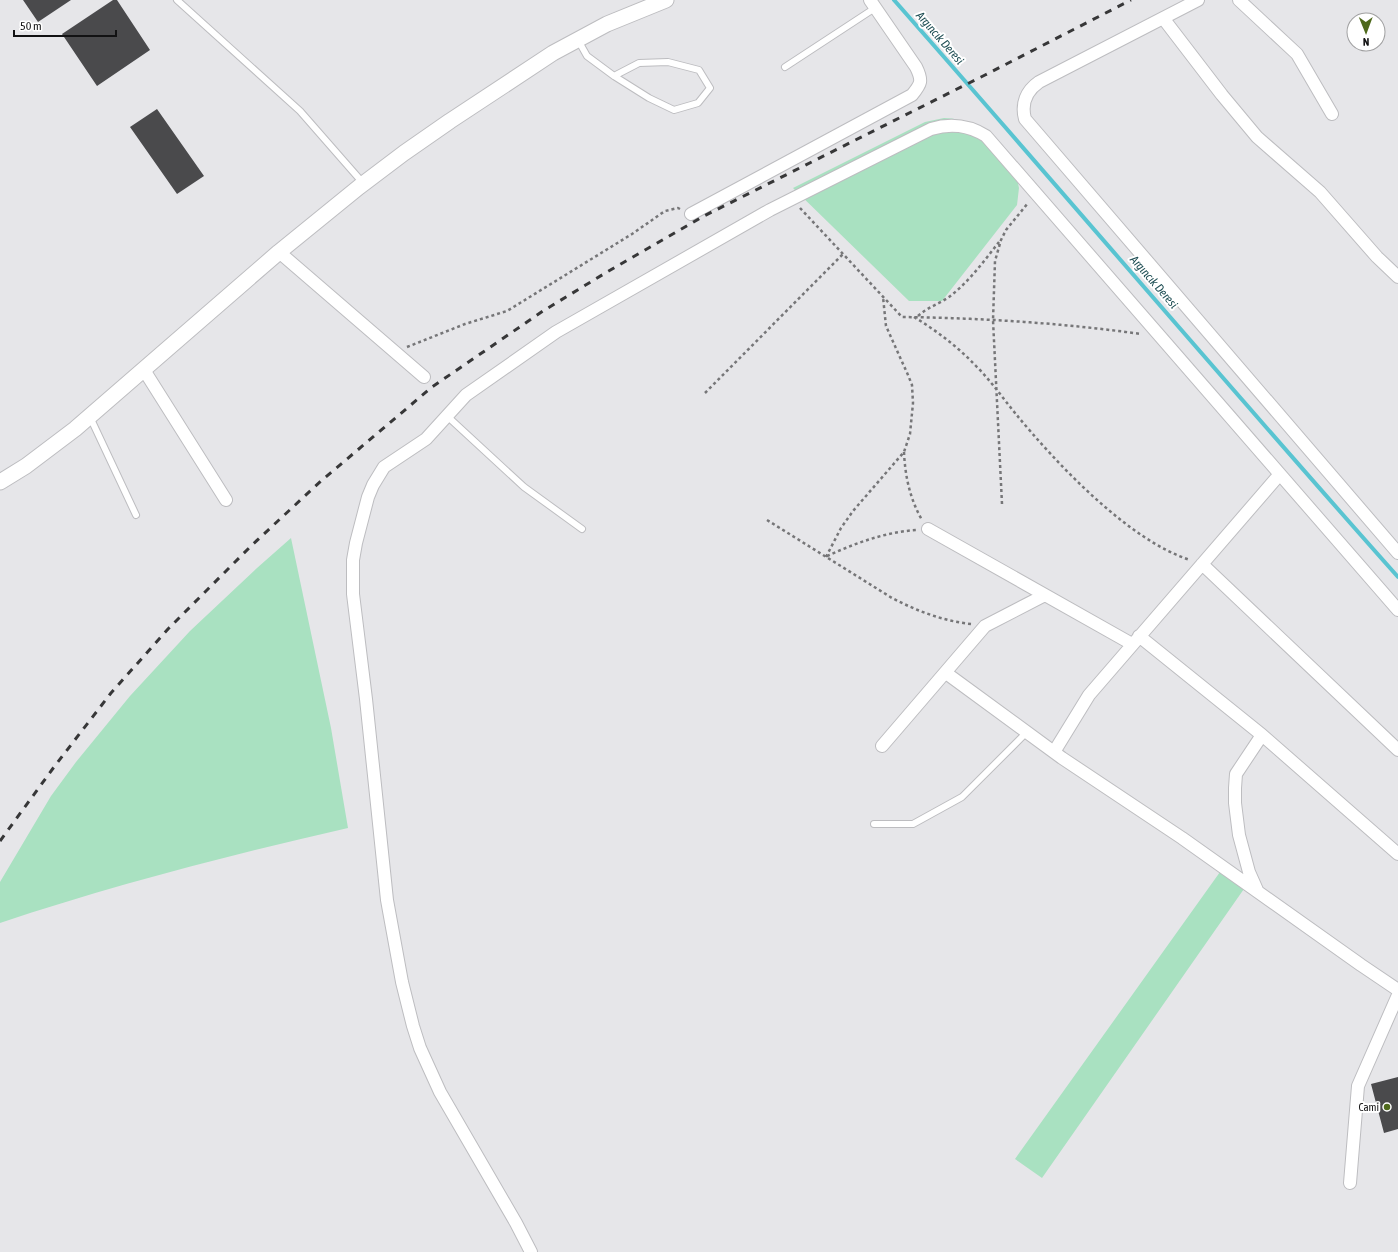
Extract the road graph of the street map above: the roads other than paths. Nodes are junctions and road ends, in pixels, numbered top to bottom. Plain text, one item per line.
1 (177, 0) edge
2 (666, 0) edge
3 (1198, 0) edge
4 (1239, 0) edge
5 (872, 4) edge
6 (1163, 18) junction
7 (578, 39) junction
8 (785, 67) dead end
9 (614, 76) junction
10 (1332, 114) dead end
11 (363, 183) junction
12 (691, 214) road end
13 (279, 252) junction
14 (1398, 277) edge
15 (144, 370) junction
16 (424, 377) dead end
17 (447, 416) junction
18 (89, 417) junction
19 (1280, 474) junction
20 (0, 482) edge
21 (226, 500) dead end
22 (136, 515) dead end
23 (582, 529) dead end
24 (928, 529) road end
25 (1398, 553) edge
26 (1202, 564) junction
27 (1045, 595) junction
28 (1398, 610) edge
29 (1135, 640) junction
30 (946, 673) junction
31 (1027, 732) junction
32 (1262, 734) junction
33 (882, 746) dead end
34 (1398, 750) edge
35 (1054, 752) junction
36 (874, 824) dead end
37 (1398, 854) edge
38 (1257, 890) junction
39 (1398, 990) edge
40 (1398, 995) edge
41 (1350, 1183) dead end
42 (531, 1252) edge

1 - 11 lane
2 - 7 street
3 - 6 street
4 - 10 street
5 - 8 lane
5 - 12 street
6 - 14 street
6 - 25 street
7 - 9 lane
7 - 11 street
9 - 9 lane
11 - 13 street
13 - 15 street
13 - 16 street
15 - 18 street
15 - 21 street
17 - 19 street
17 - 23 lane
17 - 42 street
18 - 20 street
18 - 22 lane
19 - 26 street
19 - 28 street
24 - 27 street
26 - 29 street
26 - 34 street
27 - 29 street
27 - 30 street
29 - 32 street
29 - 35 street
30 - 31 street
30 - 33 street
31 - 35 street
31 - 36 lane
32 - 37 street
32 - 38 street
35 - 38 street
38 - 39 street
40 - 41 street

